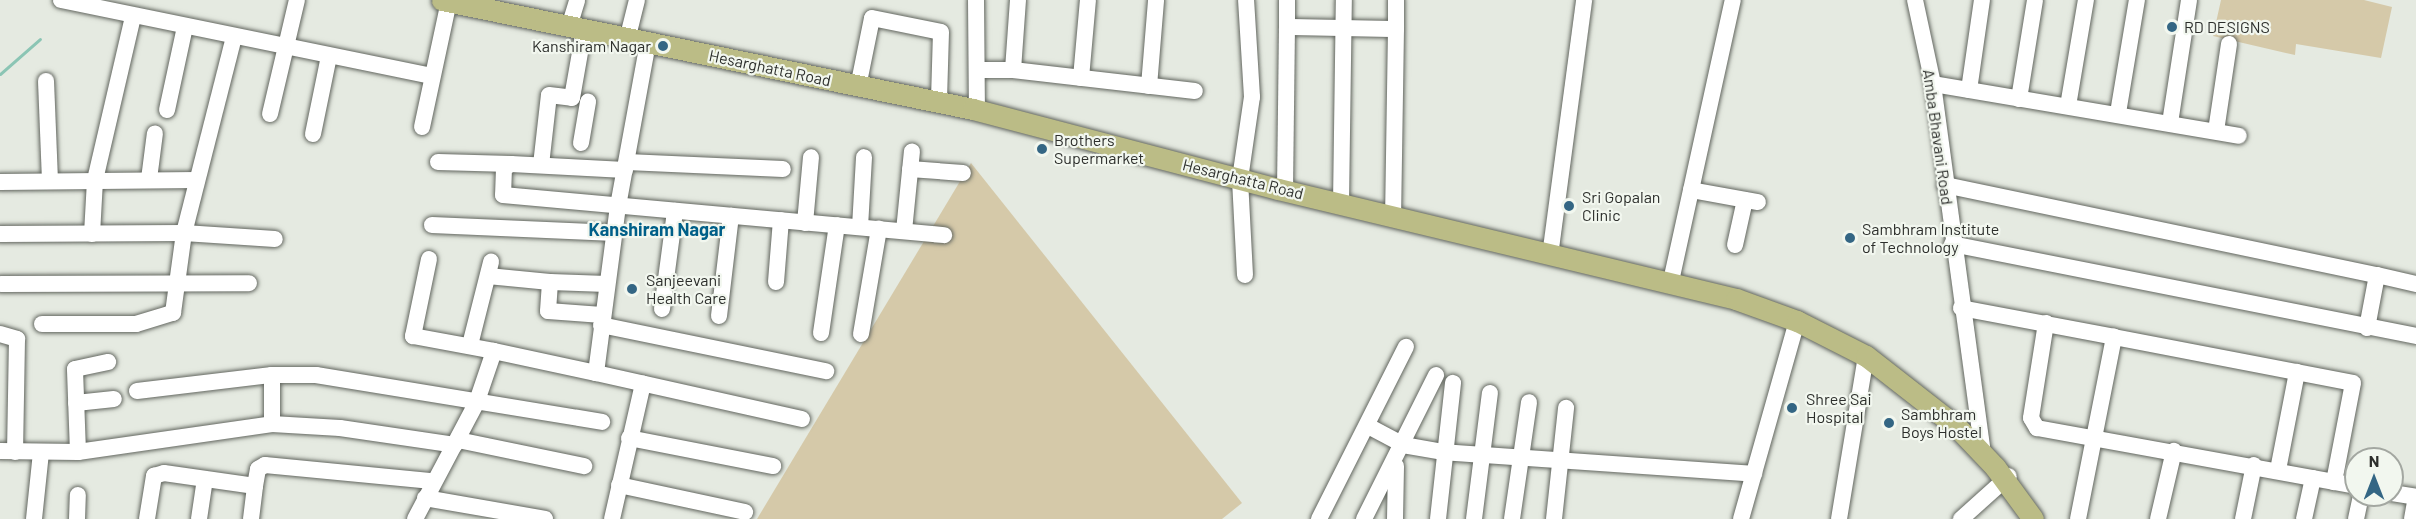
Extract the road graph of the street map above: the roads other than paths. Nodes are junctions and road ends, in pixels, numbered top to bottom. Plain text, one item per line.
1 (61, 0) edge
2 (297, 0) edge
3 (577, 0) edge
4 (637, 0) edge
5 (976, 0) edge
6 (1018, 0) edge
7 (1088, 0) edge
8 (1156, 0) edge
9 (1246, 0) edge
10 (1287, 0) edge
11 (1344, 0) edge
12 (1396, 0) edge
13 (1584, 0) edge
14 (1733, 0) edge
15 (1915, 0) edge
16 (1982, 0) edge
17 (2035, 0) edge
18 (2086, 0) edge
19 (2137, 0) edge
20 (2189, 0) edge
21 (446, 1) edge
22 (133, 17) junction
23 (185, 27) junction
24 (1287, 27) junction
25 (577, 28) junction
26 (1344, 28) junction
27 (1396, 29) junction
28 (234, 37) junction
29 (627, 40) junction
30 (648, 43) junction
31 (2229, 44) dead end
32 (285, 47) junction
33 (329, 56) junction
34 (978, 70) junction
35 (1013, 70) junction
36 (432, 76) junction
37 (1081, 78) junction
38 (46, 81) dead end
39 (1933, 84) junction
40 (1149, 86) junction
41 (858, 87) junction
42 (1969, 90) junction
43 (1195, 91) dead end
44 (2019, 99) junction
45 (588, 101) junction
46 (939, 101) junction
47 (2068, 106) junction
48 (167, 110) dead end
49 (977, 110) junction
50 (2118, 113) junction
51 (270, 114) dead end
52 (2170, 123) junction
53 (422, 127) dead end
54 (2216, 131) junction
55 (155, 133) dead end
56 (313, 134) dead end
57 (2239, 136) dead end
58 (581, 143) dead end
59 (912, 151) dead end
60 (811, 156) dead end
61 (864, 157) dead end
62 (438, 162) dead end
63 (510, 165) junction
64 (541, 165) junction
65 (626, 166) junction
66 (783, 169) dead end
67 (910, 169) junction
68 (963, 173) dead end
69 (149, 179) junction
70 (1240, 179) junction
71 (95, 180) junction
72 (197, 180) junction
73 (50, 181) junction
74 (0, 182) edge
75 (1945, 184) junction
76 (1285, 190) junction
77 (1691, 190) junction
78 (1341, 204) junction
79 (618, 206) junction
80 (675, 211) junction
81 (731, 216) junction
82 (1394, 217) junction
83 (782, 220) junction
84 (805, 223) junction
85 (432, 225) dead end
86 (837, 225) junction
87 (860, 227) junction
88 (879, 229) junction
89 (904, 231) junction
90 (184, 233) junction
91 (615, 233) junction
92 (0, 234) edge
93 (93, 234) junction
94 (944, 235) dead end
95 (275, 239) dead end
96 (1952, 243) junction
97 (1735, 245) dead end
98 (1550, 256) junction
99 (429, 259) dead end
100 (1245, 274) dead end
101 (2377, 275) junction
102 (179, 280) junction
103 (1671, 281) junction
104 (550, 282) junction
105 (776, 282) dead end
106 (249, 283) dead end
107 (1, 284) edge
108 (607, 284) junction
109 (2416, 284) edge
110 (1961, 308) junction
111 (662, 309) dead end
112 (719, 316) dead end
113 (602, 320) junction
114 (1797, 321) junction
115 (2046, 323) junction
116 (42, 324) dead end
117 (2367, 328) junction
118 (820, 333) dead end
119 (861, 333) dead end
120 (0, 334) edge
121 (2416, 336) edge
122 (2114, 337) junction
123 (470, 345) junction
124 (1406, 347) dead end
125 (494, 351) junction
126 (1866, 356) junction
127 (108, 362) dead end
128 (826, 371) dead end
129 (2297, 372) junction
130 (596, 373) junction
131 (272, 375) junction
132 (1436, 375) dead end
133 (1453, 383) dead end
134 (643, 384) junction
135 (137, 391) dead end
136 (1490, 393) dead end
137 (114, 399) dead end
138 (1530, 402) dead end
139 (76, 404) junction
140 (476, 404) junction
141 (1566, 408) dead end
142 (802, 419) dead end
143 (602, 422) dead end
144 (272, 424) junction
145 (1368, 426) junction
146 (2097, 437) junction
147 (629, 438) junction
148 (456, 443) junction
149 (1403, 446) junction
150 (8, 451) edge
151 (2174, 451) junction
152 (40, 452) junction
153 (78, 452) junction
154 (1442, 452) junction
155 (1480, 456) junction
156 (1521, 460) junction
157 (1396, 461) junction
158 (1560, 463) junction
159 (584, 465) dead end
160 (2254, 465) junction
161 (773, 466) dead end
162 (1998, 470) junction
163 (2278, 470) junction
164 (1754, 474) junction
165 (2313, 478) junction
166 (205, 479) junction
167 (432, 482) junction
168 (2334, 482) junction
169 (2344, 484) edge
170 (619, 485) junction
171 (255, 486) junction
172 (78, 495) dead end
173 (2416, 497) edge
174 (424, 498) junction
175 (745, 512) dead end
176 (34, 519) edge
177 (77, 519) edge
178 (147, 519) edge
179 (199, 519) edge
180 (251, 519) edge
181 (415, 519) edge
182 (544, 519) edge
183 (612, 519) edge
184 (1319, 519) edge
185 (1364, 519) edge
186 (1395, 519) edge
187 (1438, 519) edge
188 (1474, 519) edge
189 (1512, 519) edge
190 (1554, 519) edge
191 (1741, 519) edge
192 (1839, 519) edge
193 (1960, 519) edge
194 (2033, 519) edge
195 (2045, 519) edge
196 (2078, 519) edge
197 (2158, 519) edge
198 (2243, 519) edge
199 (2304, 519) edge
200 (2412, 519) edge

1 - 22 street
2 - 32 street
3 - 25 street
4 - 29 street
5 - 34 street
6 - 35 street
7 - 37 street
8 - 40 street
9 - 70 street
10 - 24 street
11 - 26 street
12 - 27 street
13 - 98 street
14 - 77 street
15 - 39 street, Amba Bhavani Road
16 - 42 street
17 - 44 street
18 - 47 street
19 - 50 street
20 - 52 street
21 - 25 main road, Hesarghatta Road
21 - 36 street
22 - 23 street
22 - 71 street
23 - 28 street
23 - 48 street
24 - 26 street
24 - 76 street
25 - 29 main road, Hesarghatta Road
25 - 45 street
26 - 27 street
26 - 78 street
27 - 82 street
28 - 32 street
28 - 72 street
29 - 30 main road, Hesarghatta Road
30 - 41 main road, Hesarghatta Road
30 - 65 street
31 - 54 street
32 - 33 street
32 - 51 street
33 - 36 street
33 - 56 street
34 - 35 street
34 - 49 street
35 - 37 street
36 - 53 street
37 - 40 street
38 - 73 street
39 - 42 street
39 - 75 street, Amba Bhavani Road
40 - 43 street
41 - 46 main road, Hesarghatta Road
41 - 46 street
42 - 44 street
44 - 47 street
45 - 58 street
45 - 64 street
46 - 49 main road, Hesarghatta Road
47 - 50 street
49 - 70 main road, Hesarghatta Road
50 - 52 street
52 - 54 street
54 - 57 street
55 - 69 street
59 - 67 street
60 - 84 street
61 - 87 street
62 - 63 street
63 - 64 street
63 - 79 street
64 - 65 street
65 - 66 street
65 - 79 street
67 - 68 street
67 - 89 street
69 - 71 street
69 - 72 street
70 - 76 main road, Hesarghatta Road
70 - 100 street
71 - 73 street
71 - 93 street
72 - 90 street
73 - 74 street
75 - 96 street, Amba Bhavani Road
75 - 101 street
76 - 78 main road, Hesarghatta Road
77 - 97 street
77 - 103 street
78 - 82 main road, Hesarghatta Road
79 - 80 street
79 - 91 street
80 - 81 street
80 - 111 street
81 - 83 street
81 - 112 street
82 - 98 main road, Hesarghatta Road
83 - 84 street
83 - 105 street
84 - 86 street
85 - 91 street
86 - 87 street
86 - 118 street
87 - 88 street
88 - 89 street
88 - 119 street
89 - 94 street
90 - 93 street
90 - 95 street
90 - 102 street
91 - 108 street
92 - 93 street
96 - 110 street, Amba Bhavani Road
96 - 117 street
98 - 103 main road, Hesarghatta Road
99 - 123 street
101 - 109 street
101 - 117 street
102 - 106 street
102 - 107 street
102 - 116 street
103 - 114 main road, Hesarghatta Road
104 - 108 street
104 - 113 street
104 - 123 street
108 - 113 street
110 - 115 street
110 - 162 street, Amba Bhavani Road
113 - 128 street
113 - 130 street
114 - 126 main road, Hesarghatta Road
114 - 164 street
115 - 122 street
115 - 146 street
117 - 121 street
120 - 150 street
122 - 129 street
122 - 146 street
123 - 125 street
124 - 145 street
125 - 130 street
125 - 140 street
126 - 162 main road, Hesarghatta Road
126 - 192 street
127 - 139 street
129 - 163 street
129 - 168 street
130 - 134 street
131 - 135 street
131 - 140 street
131 - 144 street
132 - 149 street
133 - 154 street
134 - 142 street
134 - 147 street
136 - 155 street
137 - 139 street
138 - 156 street
139 - 153 street
140 - 143 street
140 - 148 street
141 - 158 street
144 - 148 street
144 - 153 street
145 - 149 street
145 - 184 street
146 - 151 street
146 - 196 street
147 - 161 street
147 - 170 street
148 - 159 street
148 - 167 street
149 - 154 street
149 - 157 street
150 - 152 street
151 - 160 street
151 - 197 street
152 - 153 street
152 - 176 street
154 - 155 street
154 - 187 street
155 - 156 street
155 - 188 street
156 - 158 street
156 - 189 street
157 - 185 street
157 - 186 street
158 - 164 street
158 - 190 street
160 - 163 street
160 - 198 street
162 - 193 street
162 - 194 main road, Hesarghatta Road
162 - 195 main road, Hesarghatta Road
163 - 165 street
164 - 191 street
165 - 168 street
165 - 199 street
166 - 171 street
166 - 178 street
166 - 179 street
167 - 171 street
167 - 174 street
168 - 169 street
170 - 175 street
170 - 183 street
171 - 180 street
172 - 177 street
173 - 200 street
174 - 181 street
174 - 182 street

